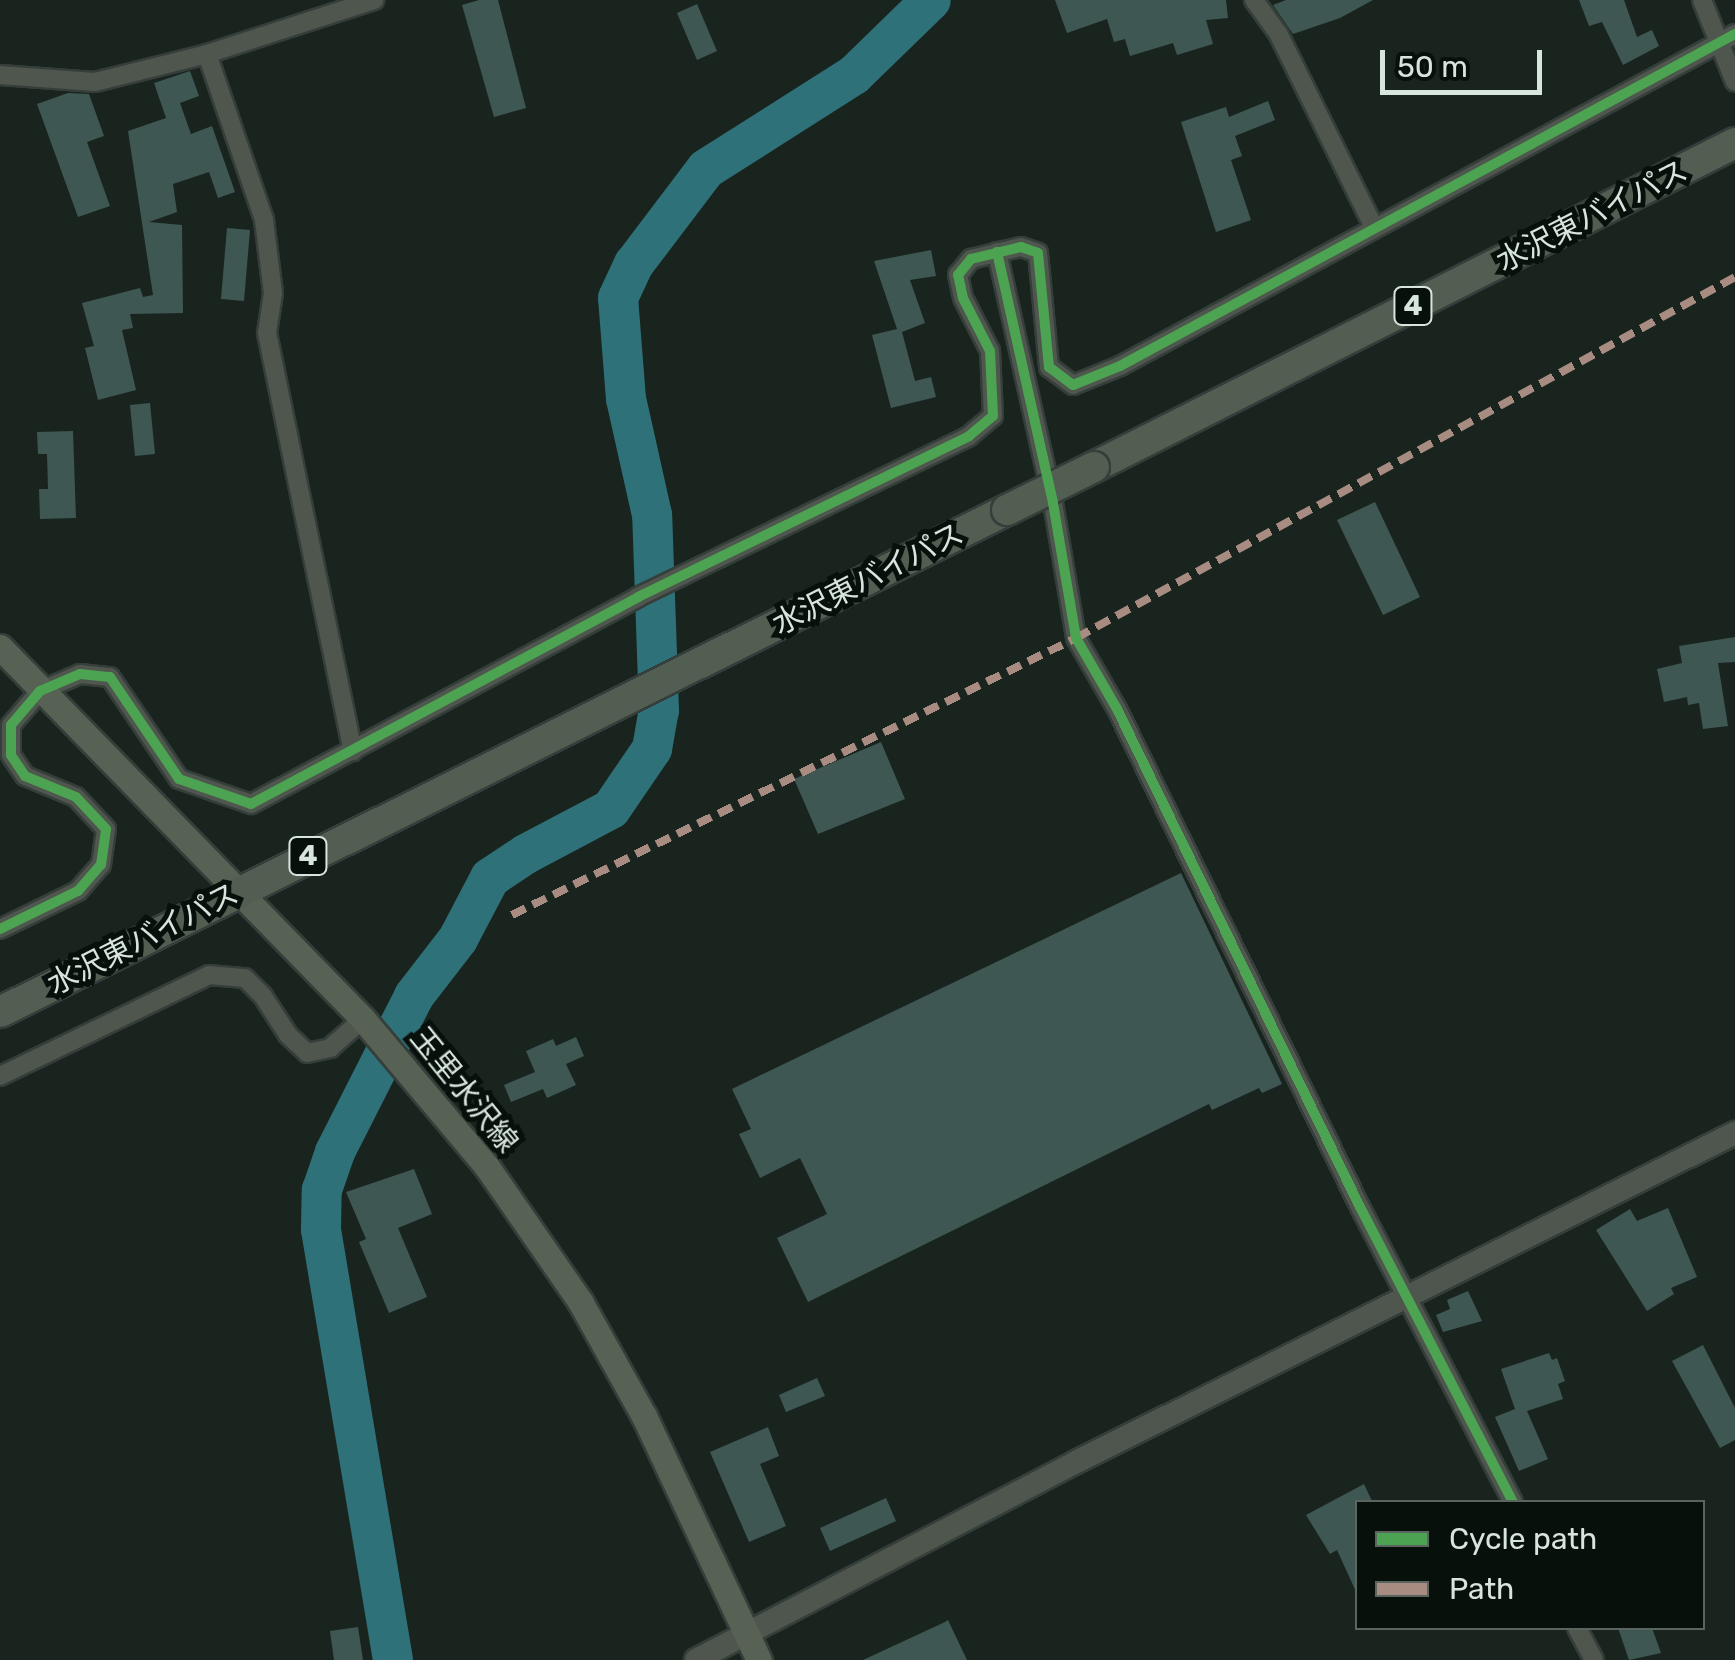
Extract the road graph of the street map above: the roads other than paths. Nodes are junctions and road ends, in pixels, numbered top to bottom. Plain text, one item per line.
1 (374, 0) edge
2 (1254, 0) edge
3 (1702, 0) edge
4 (1735, 34) edge
5 (1716, 45) junction
6 (207, 54) junction
7 (0, 75) edge
8 (1735, 82) edge
9 (1733, 144) edge
10 (1374, 227) junction
11 (997, 252) junction
12 (0, 647) edge
13 (40, 691) junction
14 (353, 750) junction
15 (236, 891) junction
16 (0, 929) edge
17 (0, 1012) edge
18 (363, 1019) junction
19 (0, 1076) edge
20 (1735, 1133) edge
21 (1406, 1295) junction
22 (1512, 1500) edge
23 (1578, 1630) edge
24 (753, 1648) edge
25 (696, 1660) edge
26 (1594, 1660) edge

1 - 6 street
2 - 10 street
3 - 5 street
4 - 5 street
5 - 8 street
5 - 10 street
6 - 7 street
6 - 14 street
9 - 15 highway, 水沢東バイパス / 4, bridge
10 - 11 street
11 - 14 street
11 - 21 street
12 - 13 main road, 玉里水沢線
13 - 14 street
13 - 15 main road, 玉里水沢線
13 - 16 street
15 - 17 highway, 水沢東バイパス / 4
15 - 18 main road, 玉里水沢線
18 - 19 street
18 - 24 main road, 玉里水沢線
20 - 21 street
21 - 22 street
21 - 24 street
23 - 26 street
24 - 25 street

